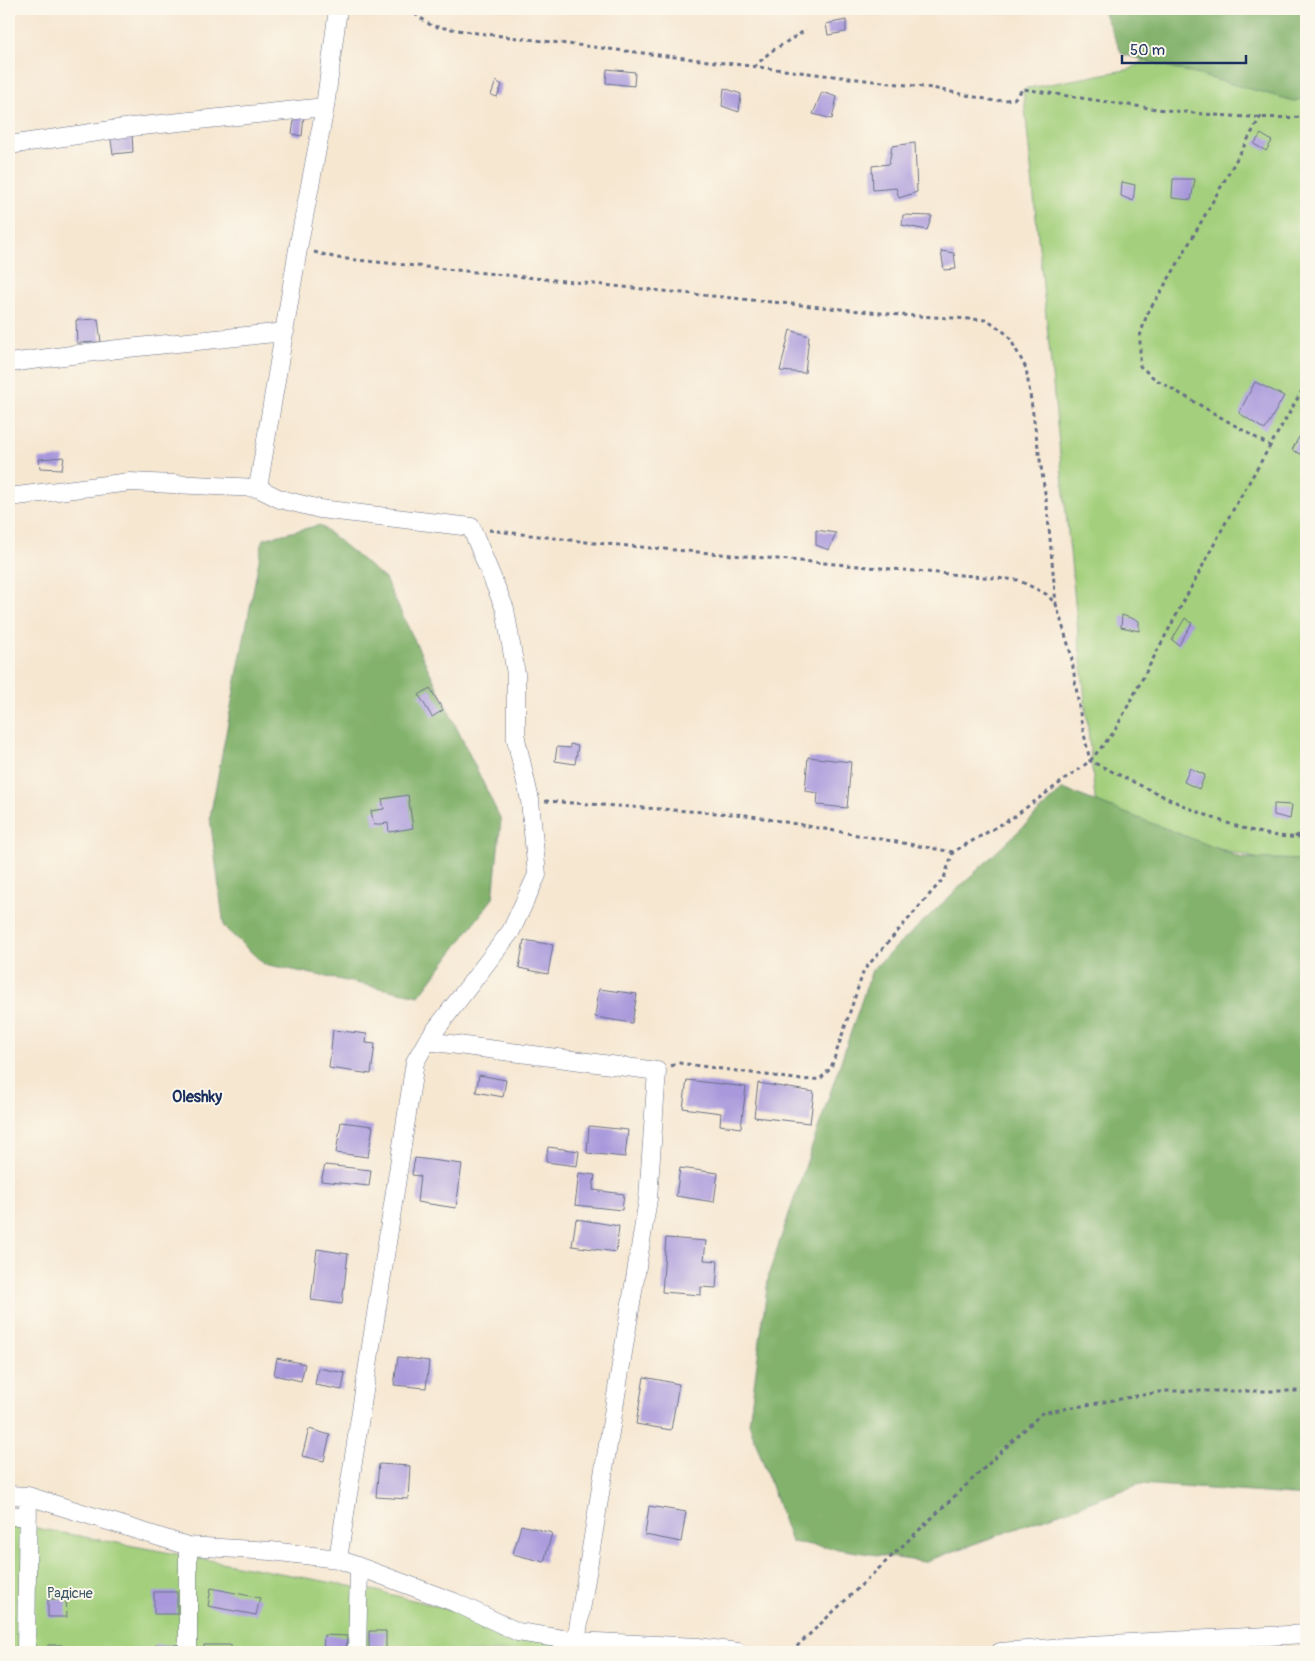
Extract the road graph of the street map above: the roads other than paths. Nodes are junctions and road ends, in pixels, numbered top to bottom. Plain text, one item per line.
1 (338, 9) edge
2 (325, 107) junction
3 (9, 145) edge
4 (285, 332) junction
5 (9, 363) edge
6 (258, 488) junction
7 (9, 497) edge
8 (427, 1041) junction
9 (9, 1495) edge
10 (28, 1496) junction
11 (9, 1516) edge
12 (28, 1516) junction
13 (188, 1546) junction
14 (338, 1559) junction
15 (359, 1567) junction
16 (1306, 1634) edge
17 (576, 1641) junction
18 (697, 1650) edge
19 (26, 1652) edge
20 (188, 1652) edge
21 (357, 1652) edge
22 (738, 1652) edge
23 (1000, 1652) edge

1 - 2 street
2 - 3 street
2 - 4 street
4 - 5 street
4 - 6 street
6 - 7 street
6 - 8 street
8 - 14 street
8 - 17 street
9 - 10 street
10 - 12 street
10 - 13 street
11 - 12 street
12 - 19 street
13 - 14 street
13 - 20 street
14 - 15 street
15 - 17 street
15 - 21 street
16 - 23 street
17 - 18 street
18 - 22 street

